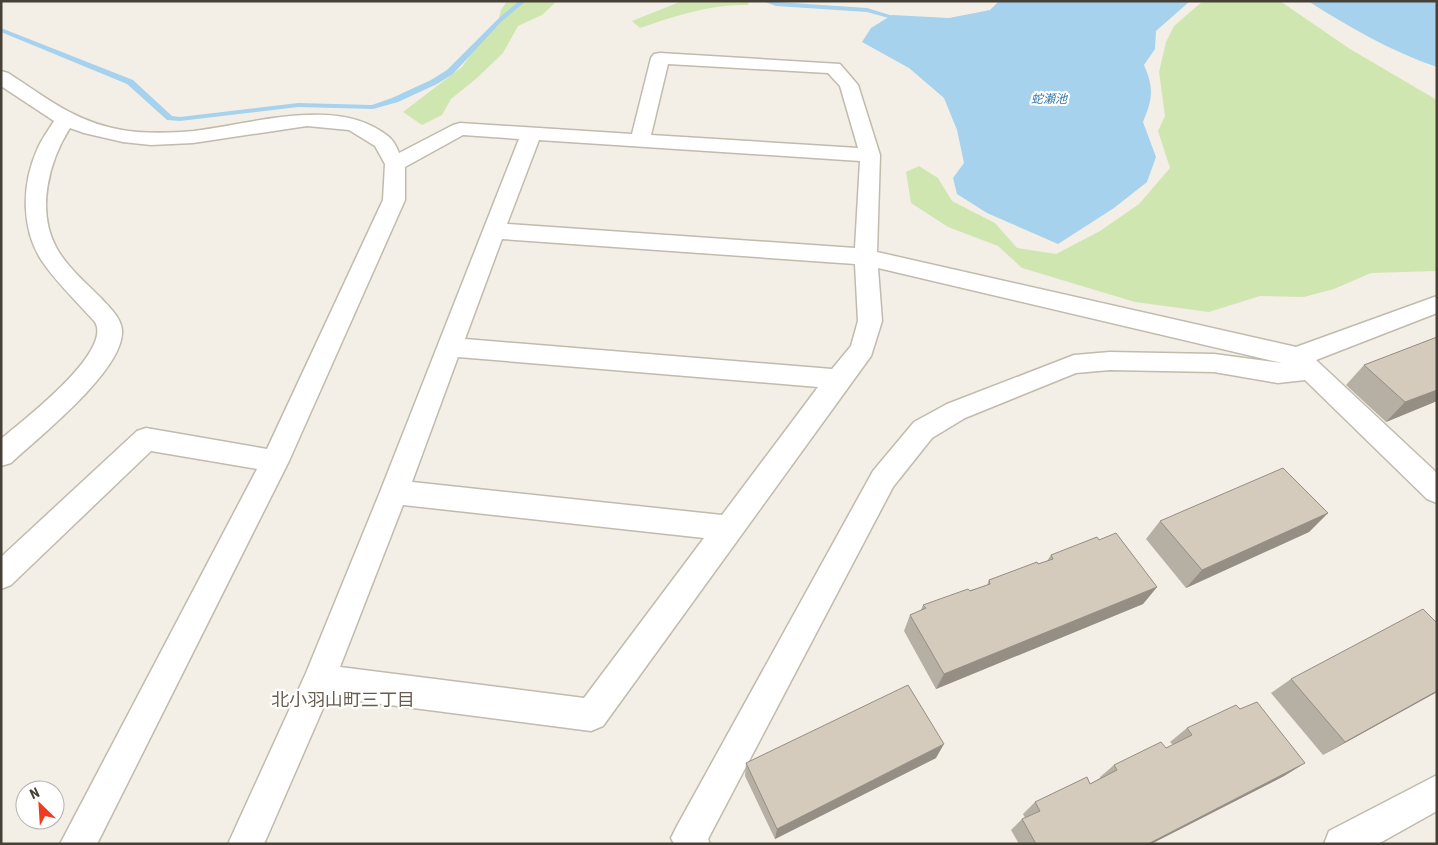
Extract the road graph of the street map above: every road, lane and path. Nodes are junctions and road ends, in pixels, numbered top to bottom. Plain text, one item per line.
1 (1, 77) edge
2 (65, 119) junction
3 (531, 134) junction
4 (640, 140) junction
5 (870, 155) junction
6 (395, 164) junction
7 (495, 231) junction
8 (866, 257) junction
9 (1437, 304) edge
10 (450, 347) junction
11 (1304, 364) junction
12 (838, 379) junction
13 (1, 455) edge
14 (275, 461) junction
15 (1437, 491) edge
16 (394, 492) junction
17 (728, 528) junction
18 (1, 576) edge
19 (319, 680) junction
20 (1437, 792) edge
21 (78, 844) edge
22 (246, 844) edge
23 (692, 844) edge
24 (1342, 844) edge

1 - 2 street
2 - 6 street
2 - 13 street
3 - 4 street
3 - 6 street
3 - 7 street
4 - 5 street
4 - 5 street
5 - 8 street
6 - 14 street
7 - 8 street
7 - 10 street
8 - 11 street
8 - 12 street
9 - 11 street
10 - 12 street
10 - 16 street
11 - 15 street
11 - 23 street
12 - 17 street
14 - 18 street
14 - 21 street
16 - 17 street
16 - 19 street
17 - 19 street
19 - 22 street
20 - 24 street

